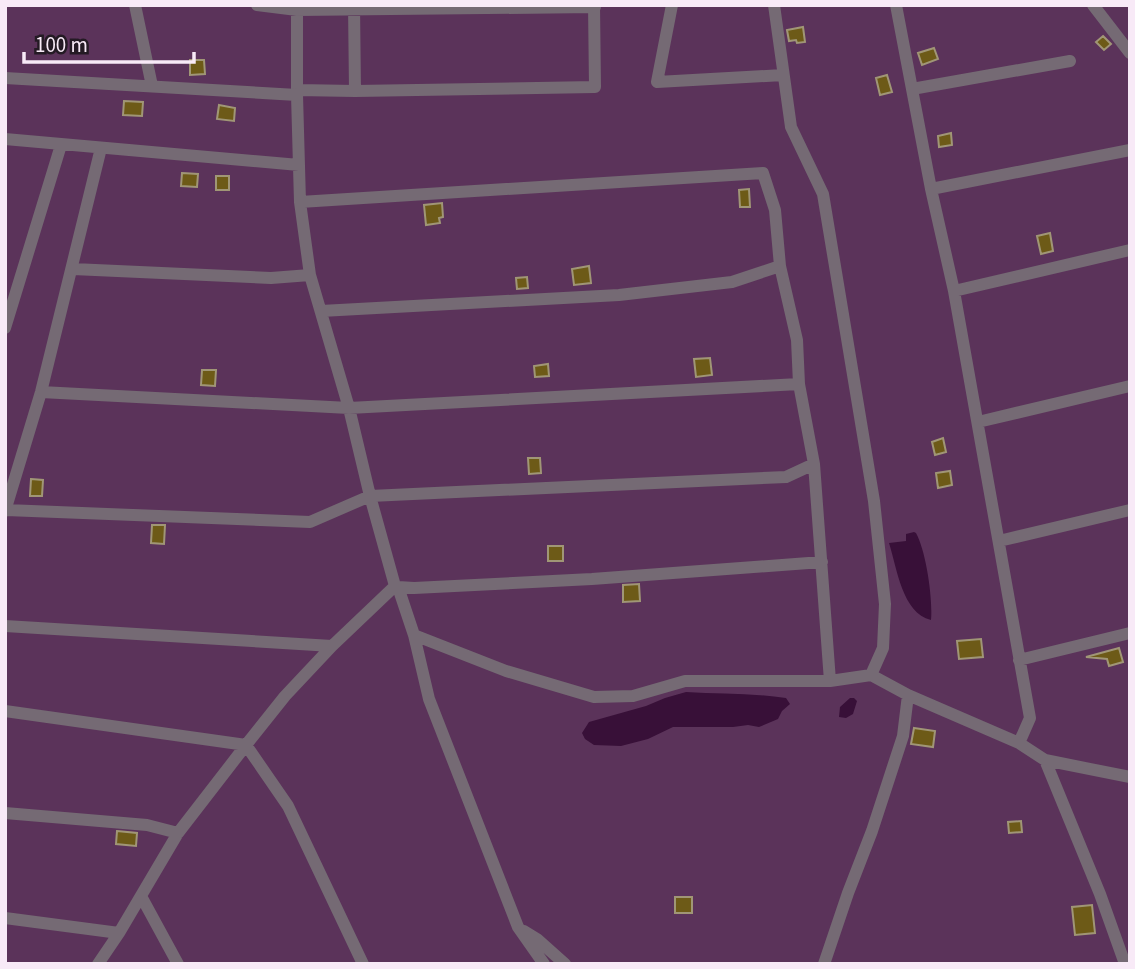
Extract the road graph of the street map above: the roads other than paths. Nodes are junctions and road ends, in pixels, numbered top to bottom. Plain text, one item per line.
1 (135, 5) edge
2 (257, 5) edge
3 (672, 5) edge
4 (774, 5) edge
5 (896, 5) edge
6 (1093, 5) edge
7 (594, 6) edge
8 (354, 7) edge
9 (297, 8) edge
10 (1130, 53) edge
11 (1070, 61) dead end
12 (783, 75) junction
13 (5, 78) edge
14 (152, 86) junction
15 (912, 89) junction
16 (297, 92) junction
17 (355, 92) junction
18 (5, 139) edge
19 (61, 145) junction
20 (101, 148) junction
21 (1130, 150) edge
22 (299, 165) junction
23 (931, 189) junction
24 (300, 202) junction
25 (1130, 250) edge
26 (780, 267) junction
27 (73, 269) junction
28 (310, 275) junction
29 (954, 291) junction
30 (321, 311) junction
31 (5, 328) edge
32 (799, 384) junction
33 (1130, 386) edge
34 (41, 392) junction
35 (349, 408) junction
36 (978, 422) junction
37 (814, 464) junction
38 (370, 496) junction
39 (5, 510) edge
40 (1130, 510) edge
41 (999, 541) junction
42 (822, 562) junction
43 (396, 586) junction
44 (5, 626) edge
45 (1130, 633) edge
46 (414, 635) junction
47 (332, 646) junction
48 (1019, 660) junction
49 (871, 675) junction
50 (830, 681) junction
51 (908, 695) junction
52 (5, 711) edge
53 (1019, 743) junction
54 (246, 745) junction
55 (1045, 760) junction
56 (1130, 778) edge
57 (5, 813) edge
58 (178, 833) junction
59 (141, 896) junction
60 (5, 918) edge
61 (518, 927) junction
62 (119, 933) junction
63 (98, 964) edge
64 (178, 964) edge
65 (363, 964) edge
66 (544, 964) edge
67 (565, 964) edge
68 (824, 964) edge
69 (1125, 964) edge

1 - 14 street
2 - 9 street
3 - 12 street
4 - 12 street
5 - 15 street
6 - 10 street
7 - 8 street
7 - 17 street
8 - 9 street
8 - 17 street
9 - 16 street
11 - 15 street
12 - 49 street
13 - 14 street
14 - 16 street
15 - 23 street
16 - 17 street
16 - 22 street
18 - 19 street
19 - 20 street
19 - 31 street
20 - 22 street
20 - 27 street
21 - 23 street
22 - 24 street
23 - 29 street
24 - 26 street
24 - 28 street
25 - 29 street
26 - 30 street
26 - 32 street
27 - 28 street
27 - 34 street
28 - 30 street
29 - 36 street
30 - 35 street
32 - 35 street
32 - 37 street
33 - 36 street
34 - 35 street
34 - 39 street
35 - 38 street
36 - 41 street
37 - 38 street
37 - 42 street
38 - 39 street
38 - 43 street
40 - 41 street
41 - 48 street
42 - 43 street
42 - 50 street
43 - 46 street
43 - 47 street
44 - 47 street
45 - 48 street
46 - 50 street
46 - 61 street
47 - 54 street
48 - 53 street
49 - 50 street
49 - 51 street
51 - 53 street
51 - 68 street
52 - 54 street
53 - 55 street
54 - 58 street
54 - 65 street
55 - 56 street
55 - 69 street
57 - 58 street
58 - 59 street
59 - 62 street
59 - 64 street
60 - 62 street
61 - 66 street
61 - 67 street
62 - 63 street

